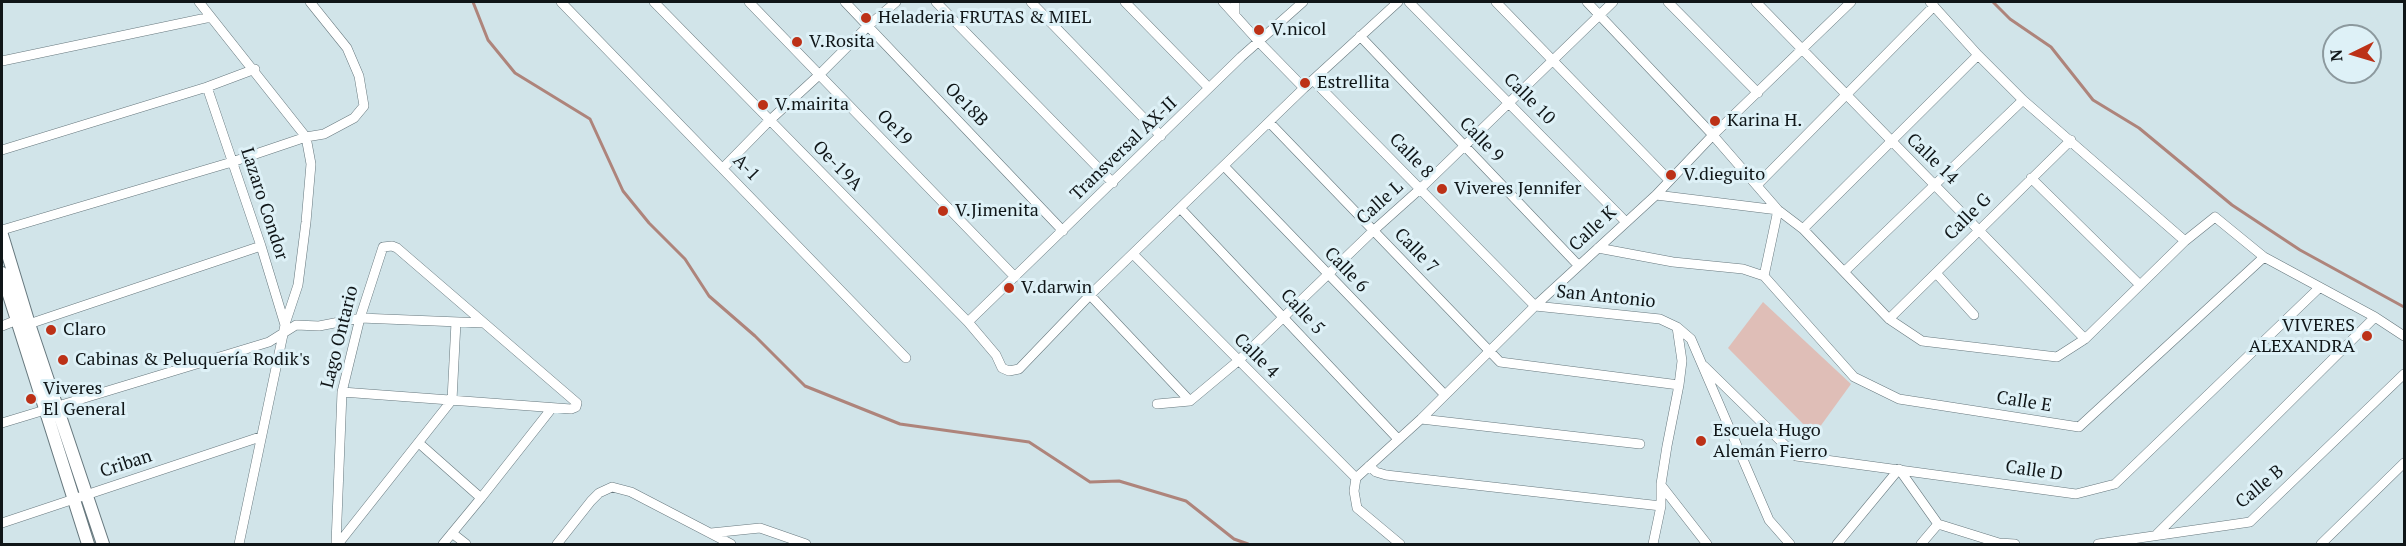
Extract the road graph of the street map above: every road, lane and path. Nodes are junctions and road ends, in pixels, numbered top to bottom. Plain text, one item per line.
1 (199, 2) edge
2 (310, 2) edge
3 (561, 2) edge
4 (654, 2) edge
5 (749, 2) edge
6 (845, 2) edge
7 (896, 2) edge
8 (936, 2) edge
9 (1031, 2) edge
10 (1125, 2) edge
11 (1223, 2) edge
12 (1235, 2) edge
13 (1303, 2) edge
14 (1398, 2) edge
15 (1408, 2) edge
16 (1496, 2) edge
17 (1587, 2) edge
18 (1613, 2) edge
19 (1668, 2) edge
20 (1756, 2) edge
21 (1847, 3) edge
22 (1932, 4) edge
23 (1235, 14) junction
24 (1599, 14) junction
25 (211, 17) junction
26 (868, 26) junction
27 (1360, 36) junction
28 (1260, 43) junction
29 (1804, 49) junction
30 (1978, 55) junction
31 (2, 60) edge
32 (1554, 60) junction
33 (255, 69) junction
34 (819, 75) junction
35 (1313, 80) junction
36 (207, 87) junction
37 (1209, 88) junction
38 (1304, 88) junction
39 (1758, 93) junction
40 (1847, 94) junction
41 (2024, 100) junction
42 (1510, 103) junction
43 (769, 121) junction
44 (1269, 122) junction
45 (1713, 135) junction
46 (1161, 136) junction
47 (306, 137) junction
48 (2071, 140) junction
49 (1890, 141) junction
50 (1464, 147) junction
51 (2, 150) edge
52 (232, 162) junction
53 (1224, 166) junction
54 (723, 168) junction
55 (2031, 178) junction
56 (1669, 180) junction
57 (1113, 183) junction
58 (1936, 184) junction
59 (1757, 185) junction
60 (1420, 189) junction
61 (1656, 195) junction
62 (1181, 209) junction
63 (1778, 210) junction
64 (1625, 221) junction
65 (1803, 229) junction
66 (2, 230) edge
67 (1978, 230) junction
68 (1064, 231) junction
69 (1373, 231) junction
70 (2, 235) edge
71 (2185, 241) junction
72 (261, 246) junction
73 (1598, 248) junction
74 (1134, 255) junction
75 (2264, 257) junction
76 (1578, 265) junction
77 (1845, 271) junction
78 (2, 273) edge
79 (1936, 273) junction
80 (1328, 276) junction
81 (1764, 276) junction
82 (1015, 277) junction
83 (2139, 284) junction
84 (2319, 288) junction
85 (1090, 295) junction
86 (1535, 306) junction
87 (1974, 315) dead end
88 (1284, 316) junction
89 (2375, 317) junction
90 (355, 319) junction
91 (1889, 319) junction
92 (23, 322) junction
93 (456, 322) junction
94 (968, 322) junction
95 (484, 323) junction
96 (2, 326) edge
97 (1677, 327) junction
98 (284, 329) junction
99 (2404, 336) edge
100 (2085, 339) junction
101 (1489, 351) junction
102 (1699, 356) junction
103 (906, 358) dead end
104 (1238, 361) junction
105 (1682, 361) junction
106 (1704, 366) junction
107 (2404, 374) edge
108 (1679, 385) junction
109 (342, 392) junction
110 (1445, 396) junction
111 (452, 400) junction
112 (1190, 401) junction
113 (1156, 404) dead end
114 (52, 408) junction
115 (552, 408) junction
116 (1421, 419) junction
117 (2, 423) edge
118 (260, 438) junction
119 (1398, 439) junction
120 (420, 444) junction
121 (1640, 444) dead end
122 (2404, 463) edge
123 (1369, 466) junction
124 (1899, 470) junction
125 (1356, 478) junction
126 (1661, 484) junction
127 (79, 497) junction
128 (481, 498) junction
129 (1661, 506) junction
130 (2, 523) edge
131 (1938, 524) junction
132 (452, 533) junction
133 (711, 533) junction
134 (2157, 534) junction
135 (88, 544) edge
136 (103, 544) edge
137 (239, 544) edge
138 (337, 544) edge
139 (443, 544) edge
140 (466, 544) edge
141 (557, 544) edge
142 (731, 544) edge
143 (806, 544) edge
144 (1400, 544) edge
145 (1653, 544) edge
146 (1707, 544) edge
147 (1790, 544) edge
148 (1837, 544) edge
149 (1921, 544) edge
150 (1999, 544) edge
151 (2015, 544) edge
152 (2098, 544) edge
153 (2321, 544) edge

1 - 25 street
2 - 47 street
3 - 54 street, A-1
4 - 43 street, Oe-19A
5 - 34 street, Oe19
6 - 26 street, Oe18B
7 - 26 street
8 - 57 street
9 - 46 street
10 - 37 street
11 - 23 street
12 - 23 street
13 - 28 street, Transversal AX-II
14 - 27 street
15 - 42 street, Calle 10
16 - 32 street
17 - 24 street
18 - 24 street, Calle L
19 - 39 street
20 - 29 street, Calle 14
21 - 29 street, Calle K
22 - 30 street
22 - 40 street
23 - 28 street
24 - 32 street, Calle L
24 - 45 street
25 - 31 street
25 - 33 street
26 - 34 street
26 - 68 street, Oe18B
27 - 35 street
27 - 50 street, Calle 9
28 - 37 street, Transversal AX-II
28 - 38 street
29 - 39 street, Calle K
29 - 40 street, Calle 14
30 - 41 street
30 - 49 street
32 - 42 street, Calle L
32 - 56 street
33 - 36 street
33 - 47 street
34 - 43 street
34 - 82 street, Oe19
35 - 38 street
35 - 60 street, Calle 8
36 - 51 street
36 - 52 street, Lazaro Condor
37 - 46 street, Transversal AX-II
38 - 44 street
39 - 45 street, Calle K
40 - 49 street, Calle 14
40 - 59 street
41 - 48 street
41 - 58 street
42 - 50 street, Calle L
42 - 64 street, Calle 10
43 - 54 street
43 - 94 street, Oe-19A
44 - 53 street
44 - 69 street, Calle 7
45 - 56 street, Calle K
45 - 59 street
46 - 57 street, Transversal AX-II
47 - 52 street
47 - 98 street
48 - 55 street, Calle G
48 - 71 street
49 - 58 street, Calle 14
49 - 65 street
50 - 60 street, Calle L
50 - 76 street, Calle 9
52 - 66 street
52 - 72 street, Lazaro Condor
53 - 62 street
53 - 80 street, Calle 6
54 - 103 street, A-1
55 - 67 street, Calle G
55 - 83 street
56 - 61 street, Calle K
57 - 68 street, Transversal AX-II
58 - 67 street, Calle 14
58 - 77 street
59 - 63 street
60 - 69 street, Calle L
60 - 86 street, Calle 8
61 - 63 street
61 - 64 street, Calle K
62 - 74 street
62 - 88 street, Calle 5
63 - 65 street
63 - 81 street
64 - 73 street, Calle K
65 - 77 street
67 - 79 street, Calle G
67 - 100 street, Calle 14
68 - 82 street, Transversal AX-II
69 - 80 street, Calle L
69 - 101 street, Calle 7
70 - 92 main road
71 - 75 street
71 - 83 street
72 - 92 street
72 - 98 street, Lazaro Condor
73 - 76 street, Calle K
73 - 81 street
74 - 85 street
74 - 104 street, Calle 4
75 - 81 street, Calle E
75 - 84 street
76 - 86 street, Calle K
77 - 91 street
78 - 92 main road
79 - 87 street
79 - 91 street, Calle G
80 - 88 street, Calle L
80 - 110 street, Calle 6
82 - 94 street, Transversal AX-II
83 - 100 street
84 - 89 street
84 - 124 street, Calle D
85 - 94 street, Oe-19A
85 - 112 street
86 - 97 street, San Antonio
86 - 101 street, Calle K
88 - 104 street, Calle L
88 - 119 street, Calle 5
89 - 99 street
89 - 134 street
90 - 93 street
90 - 95 street, Lago Ontario
90 - 98 street
90 - 109 street, Lago Ontario
91 - 100 street
92 - 96 street
92 - 114 main road
93 - 95 street
93 - 111 street
95 - 115 street
97 - 102 street, San Antonio
97 - 105 street
98 - 114 street
98 - 118 street
101 - 108 street, Calle 7
101 - 110 street, Calle K
102 - 105 street
102 - 106 street, San Antonio
104 - 112 street, Calle L
104 - 125 street, Calle 4
105 - 108 street
106 - 124 street, Calle D
106 - 147 street, San Antonio
107 - 134 street, Calle B
108 - 126 street
109 - 111 street
109 - 138 street, Lago Ontario
110 - 116 street, Calle K
111 - 115 street
111 - 120 street
112 - 113 street
114 - 117 street
114 - 127 main road
115 - 128 street
116 - 119 street, Calle K
116 - 121 street
118 - 127 street, Criban
118 - 137 street
119 - 123 street, Calle K
120 - 128 street
120 - 138 street
122 - 153 street
123 - 125 street, Calle K
123 - 129 street
124 - 131 street
124 - 148 street
125 - 144 street
126 - 129 street
126 - 146 street
127 - 130 street, Criban
127 - 135 main road
127 - 136 main road
128 - 132 street
129 - 145 street
131 - 149 street
131 - 150 street
132 - 139 street
132 - 140 street
133 - 141 street
133 - 142 street
133 - 143 street
134 - 152 street, Calle B
150 - 151 street

